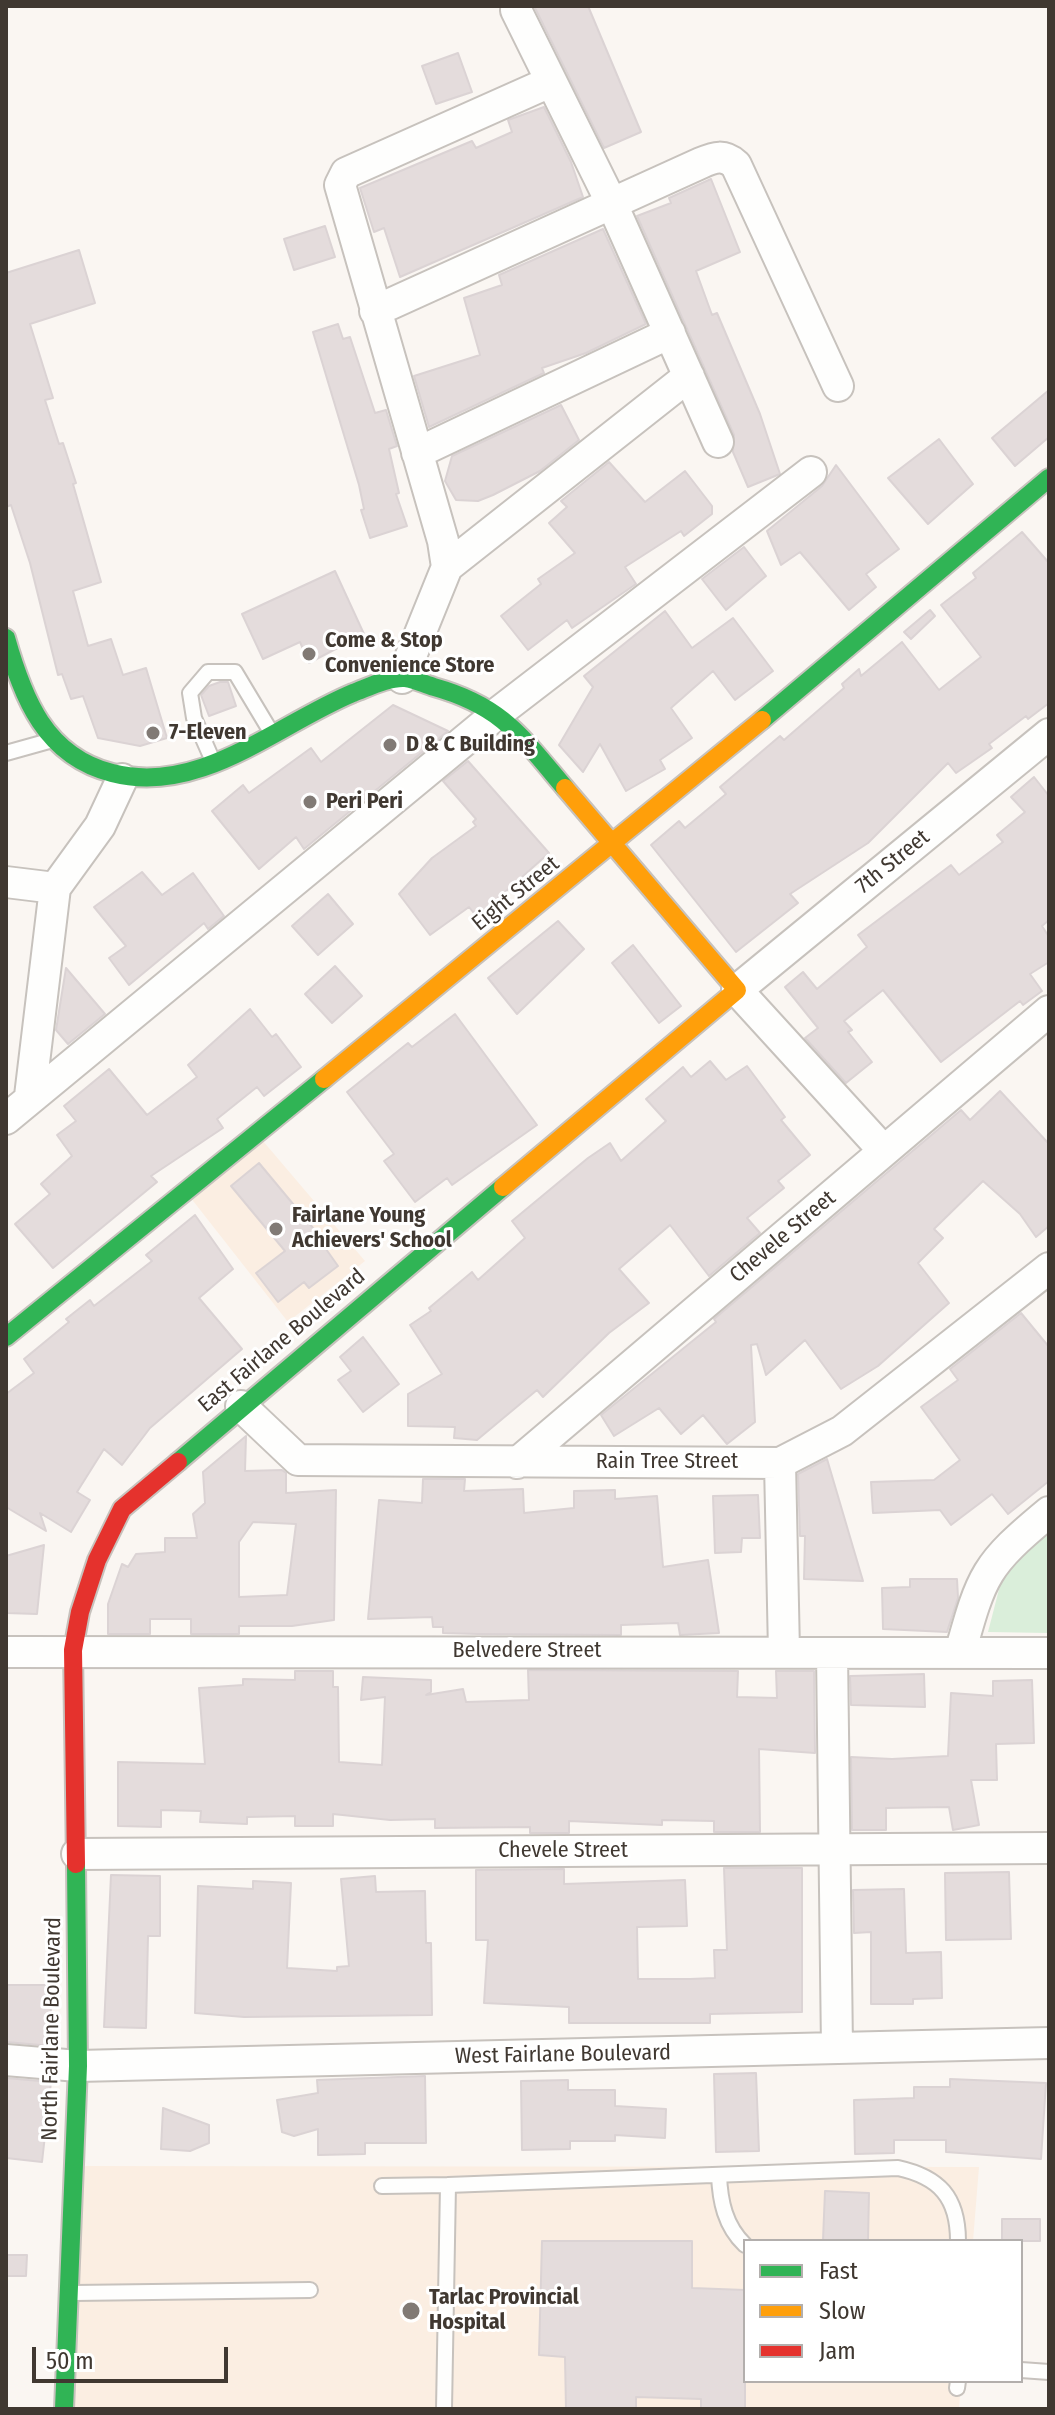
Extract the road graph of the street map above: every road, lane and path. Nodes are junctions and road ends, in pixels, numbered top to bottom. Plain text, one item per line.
1 (516, 10) dead end
2 (550, 82) junction
3 (612, 204) junction
4 (375, 311) junction
5 (670, 333) junction
6 (689, 376) junction
7 (838, 386) dead end
8 (718, 442) dead end
9 (417, 453) junction
10 (811, 472) dead end
11 (1049, 478) edge
12 (447, 567) junction
13 (6, 638) edge
14 (402, 678) junction
15 (499, 712) junction
16 (271, 732) junction
17 (1049, 734) edge
18 (53, 740) junction
19 (6, 753) edge
20 (214, 764) junction
21 (122, 779) junction
22 (615, 844) junction
23 (6, 882) edge
24 (55, 888) junction
25 (737, 990) junction
26 (1049, 1011) edge
27 (30, 1096) junction
28 (6, 1119) edge
29 (884, 1151) junction
30 (1049, 1268) edge
31 (6, 1337) edge
32 (241, 1406) junction
33 (517, 1463) junction
34 (780, 1463) junction
35 (1049, 1512) edge
36 (73, 1650) junction
37 (6, 1652) edge
38 (784, 1652) junction
39 (832, 1653) junction
40 (960, 1653) junction
41 (1049, 1653) edge
42 (1049, 1848) edge
43 (833, 1849) junction
44 (77, 1854) junction
45 (1049, 2043) edge
46 (837, 2048) junction
47 (6, 2060) edge
48 (78, 2066) junction
49 (719, 2175) junction
50 (448, 2185) junction
51 (382, 2186) dead end
52 (958, 2239) edge
53 (743, 2243) edge
54 (310, 2290) dead end
55 (69, 2293) junction
56 (1023, 2370) edge
57 (1049, 2372) edge
58 (64, 2409) edge
59 (444, 2409) edge

1 - 2 street
2 - 3 street
2 - 4 street
3 - 4 street
3 - 5 street
3 - 7 street
4 - 9 street
5 - 6 street
5 - 9 street
6 - 8 street
6 - 12 street
9 - 12 street
10 - 15 street
11 - 22 street, Eight Street
12 - 14 street
13 - 18 street
14 - 15 street
14 - 16 street
15 - 22 street
15 - 27 street
16 - 20 street
16 - 20 lane
17 - 25 street, 7th Street
18 - 19 lane
18 - 21 street
20 - 21 street
21 - 24 street
22 - 25 street
22 - 31 street, Eight Street
23 - 24 street
24 - 27 street
25 - 29 street
25 - 32 street, East Fairlane Boulevard
26 - 29 street, Chevele Street
27 - 28 street
29 - 33 street, Chevele Street
30 - 34 street, Rain Tree Street
32 - 33 street, Rain Tree Street
32 - 36 street, East Fairlane Boulevard
33 - 34 street, Rain Tree Street
34 - 38 street
35 - 40 street
36 - 37 street, Belvedere Street
36 - 38 street, Belvedere Street
36 - 44 street, North Fairlane Boulevard
38 - 39 street, Belvedere Street
39 - 40 street, Belvedere Street
39 - 43 street
40 - 41 street, Belvedere Street
42 - 43 street, Chevele Street
43 - 44 street, Chevele Street
43 - 46 street
44 - 48 street, North Fairlane Boulevard
45 - 46 street, West Fairlane Boulevard
46 - 48 street, West Fairlane Boulevard
47 - 48 street, West Fairlane Boulevard
48 - 55 street, North Fairlane Boulevard
49 - 50 lane
49 - 52 lane
49 - 53 lane
50 - 51 lane
50 - 59 lane
54 - 55 lane
55 - 58 street, North Fairlane Boulevard
56 - 57 lane

